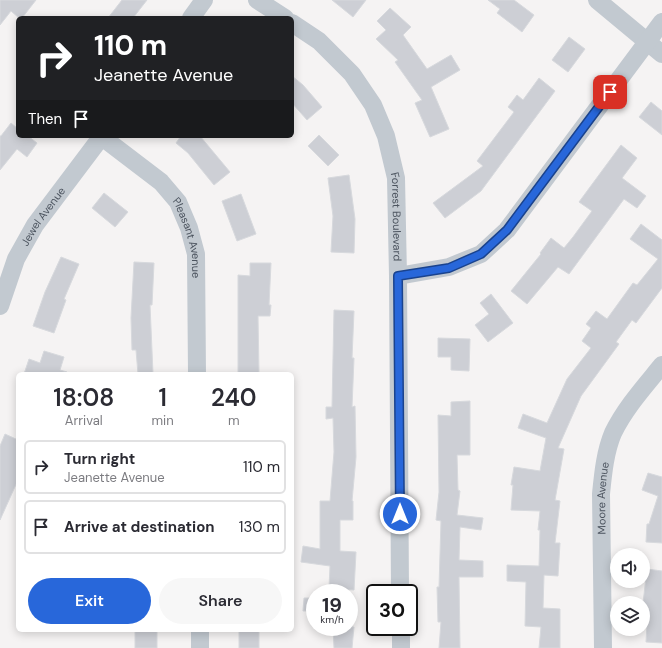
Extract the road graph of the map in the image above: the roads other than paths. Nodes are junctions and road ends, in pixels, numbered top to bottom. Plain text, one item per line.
1 (204, 0) edge
2 (257, 0) edge
3 (596, 0) edge
4 (192, 16) edge
5 (282, 16) edge
6 (662, 22) edge
7 (294, 24) edge
8 (647, 42) junction
9 (662, 54) edge
10 (101, 138) edge
11 (103, 138) edge
12 (398, 276) junction
13 (0, 306) edge
14 (662, 365) edge
15 (197, 372) edge
16 (400, 584) edge
17 (200, 632) edge
18 (401, 636) edge
19 (200, 648) edge
20 (401, 648) edge
21 (603, 648) edge

1 - 4 street
2 - 5 street
3 - 8 street
6 - 8 street
7 - 12 street, Forrest Boulevard
8 - 9 street
8 - 12 street
10 - 13 street, Jewel Avenue
11 - 15 street, Pleasant Avenue
12 - 16 street, Forrest Boulevard
14 - 21 street, Moore Avenue
17 - 19 street
18 - 20 street

